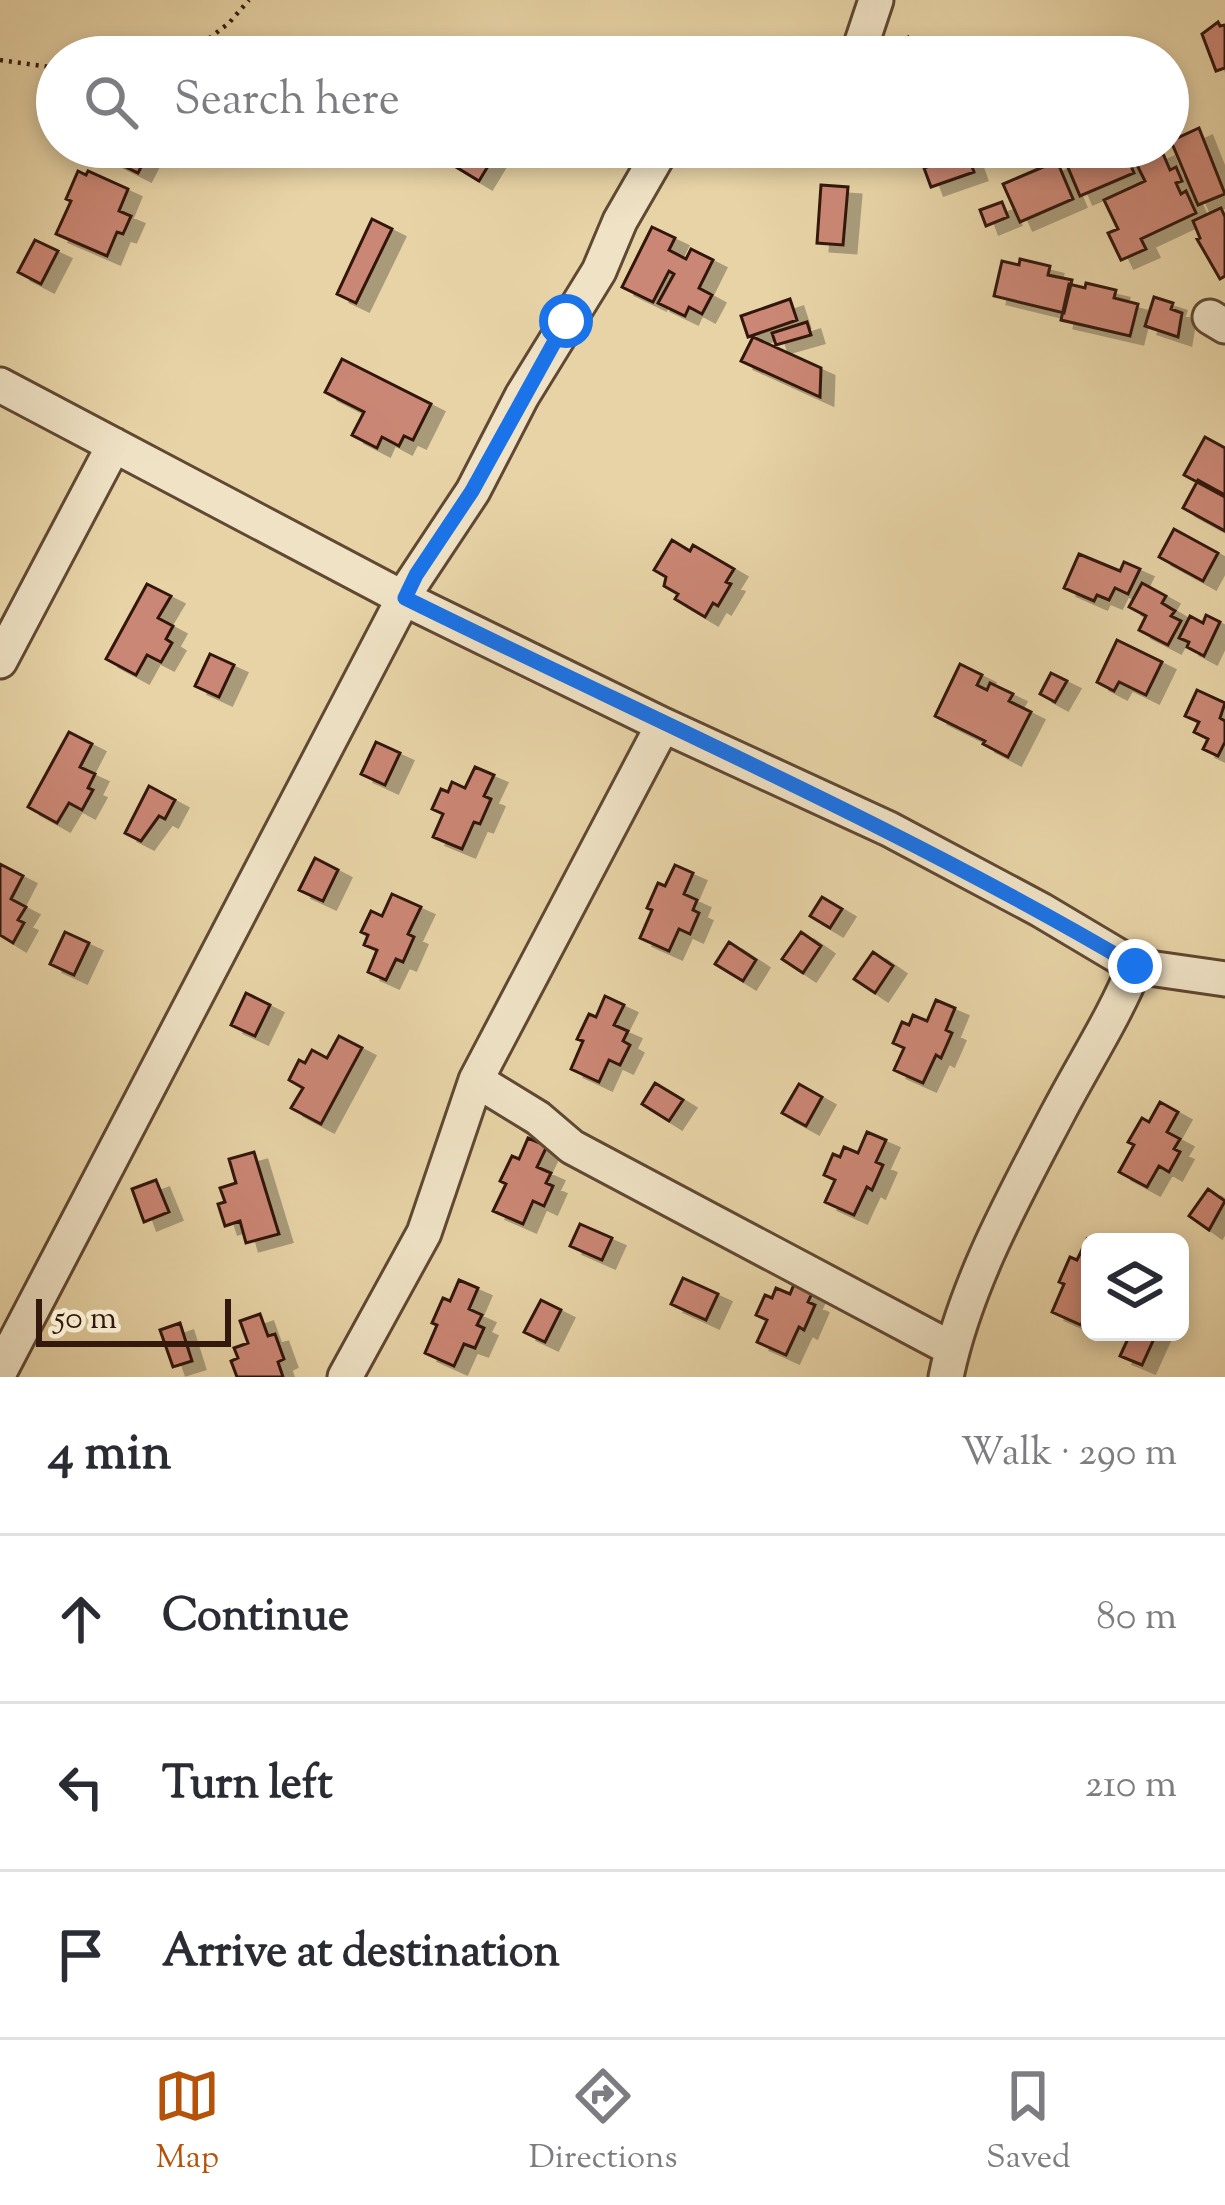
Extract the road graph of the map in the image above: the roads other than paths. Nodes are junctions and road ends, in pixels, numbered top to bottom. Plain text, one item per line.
1 (876, 0) edge
2 (864, 36) edge
3 (651, 168) edge
4 (0, 386) edge
5 (114, 446) junction
6 (405, 598) junction
7 (0, 661) edge
8 (663, 725) junction
9 (1135, 966) junction
10 (1225, 979) edge
11 (476, 1080) junction
12 (949, 1363) edge
13 (0, 1371) edge
14 (345, 1377) edge

1 - 2 street
3 - 6 street
4 - 5 street
5 - 6 street
5 - 7 street
6 - 8 street
6 - 13 street
8 - 9 street
8 - 11 street
9 - 10 street
9 - 12 street
11 - 12 street
11 - 14 street

